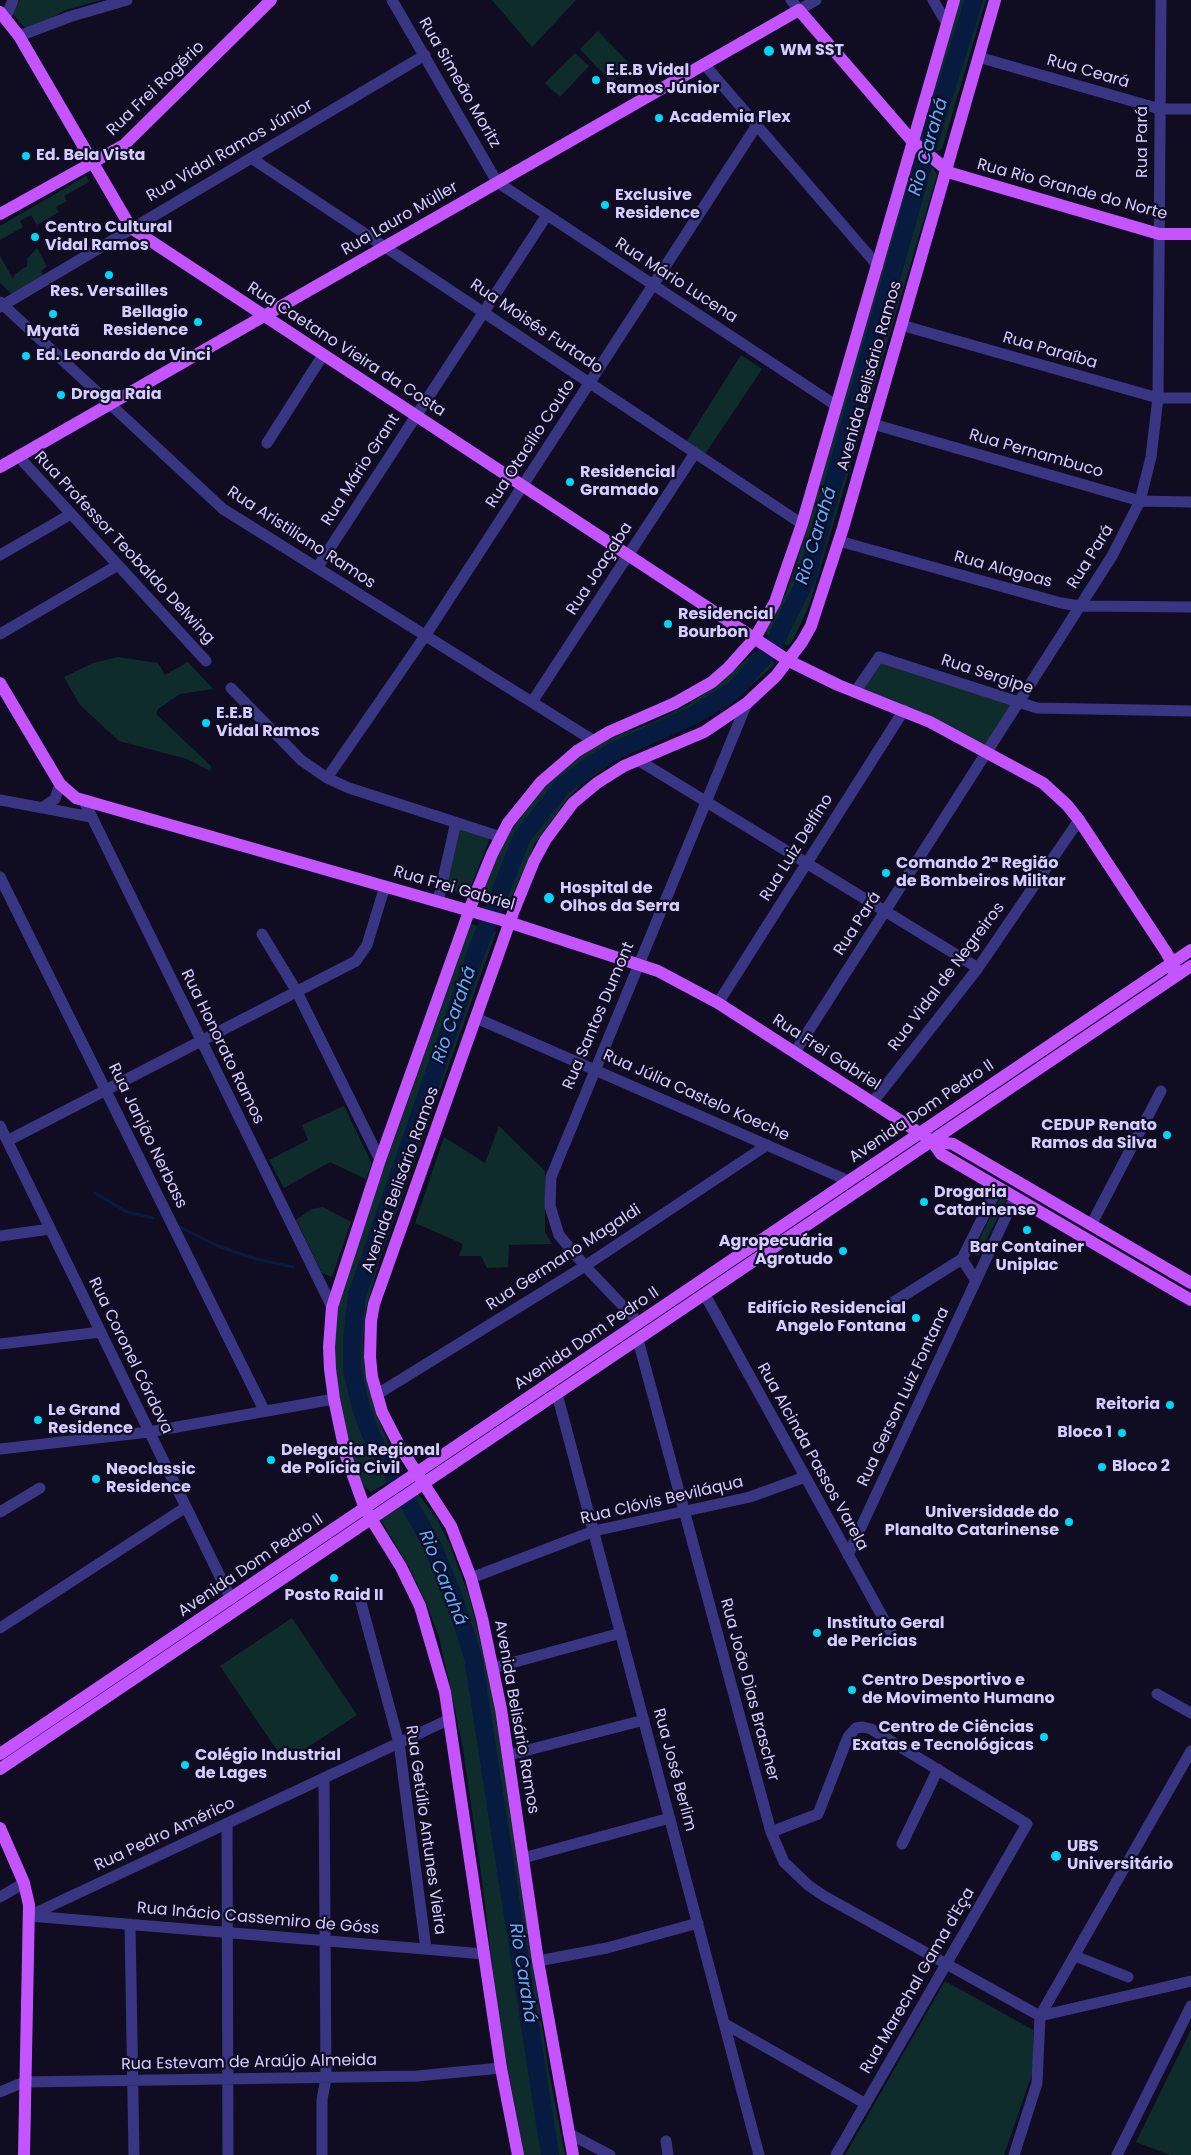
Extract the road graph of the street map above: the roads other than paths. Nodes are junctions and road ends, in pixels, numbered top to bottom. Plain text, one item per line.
1 (13, 0) edge
2 (127, 0) edge
3 (271, 0) edge
4 (392, 0) edge
5 (816, 0) edge
6 (932, 0) edge
7 (954, 0) edge
8 (995, 0) edge
9 (1161, 0) edge
10 (795, 5) edge
11 (3, 15) edge
12 (947, 24) junction
13 (18, 36) junction
14 (425, 55) junction
15 (978, 57) junction
16 (704, 64) junction
17 (1160, 109) junction
18 (1191, 109) edge
19 (757, 125) junction
20 (917, 146) junction
21 (251, 158) junction
22 (94, 163) junction
23 (942, 167) junction
24 (498, 182) junction
25 (0, 214) edge
26 (548, 215) junction
27 (131, 228) junction
28 (1159, 234) junction
29 (1191, 234) edge
30 (385, 247) junction
31 (878, 266) junction
32 (653, 285) junction
33 (1, 305) edge
34 (484, 312) junction
35 (264, 316) junction
36 (901, 325) junction
37 (324, 355) junction
38 (590, 383) junction
39 (1158, 398) junction
40 (1191, 398) edge
41 (110, 404) junction
42 (837, 406) junction
43 (416, 416) junction
44 (873, 424) junction
45 (267, 443) dead end
46 (694, 453) junction
47 (18, 456) junction
48 (0, 467) edge
49 (523, 486) junction
50 (1140, 501) junction
51 (1191, 502) edge
52 (71, 514) junction
53 (802, 524) junction
54 (840, 541) junction
55 (0, 555) edge
56 (628, 555) junction
57 (118, 565) junction
58 (317, 568) junction
59 (1080, 606) junction
60 (1191, 607) edge
61 (0, 634) edge
62 (426, 636) junction
63 (759, 641) junction
64 (785, 658) junction
65 (206, 661) dead end
66 (0, 683) edge
67 (231, 688) dead end
68 (855, 692) junction
69 (532, 702) junction
70 (746, 703) junction
71 (1018, 703) junction
72 (904, 710) junction
73 (1191, 710) edge
74 (594, 741) junction
75 (987, 753) junction
76 (638, 760) junction
77 (327, 778) junction
78 (60, 784) junction
79 (0, 800) edge
80 (84, 801) junction
81 (706, 802) junction
82 (42, 808) junction
83 (90, 816) junction
84 (1078, 820) junction
85 (456, 822) junction
86 (501, 837) junction
87 (807, 863) junction
88 (0, 877) edge
89 (385, 886) junction
90 (438, 901) junction
91 (474, 911) junction
92 (885, 911) junction
93 (506, 921) junction
94 (262, 934) dead end
95 (1191, 950) edge
96 (1173, 962) junction
97 (638, 964) junction
98 (1191, 966) edge
99 (978, 968) junction
100 (1172, 979) junction
101 (298, 992) junction
102 (718, 1003) junction
103 (476, 1018) junction
104 (201, 1042) junction
105 (795, 1052) junction
106 (594, 1070) junction
107 (106, 1090) junction
108 (1161, 1091) dead end
109 (872, 1103) junction
110 (2, 1132) edge
111 (920, 1133) junction
112 (932, 1141) junction
113 (767, 1145) junction
114 (380, 1160) junction
115 (849, 1180) junction
116 (1016, 1181) junction
117 (998, 1187) junction
118 (1015, 1198) junction
119 (1091, 1225) junction
120 (50, 1229) junction
121 (0, 1236) edge
122 (962, 1259) junction
123 (585, 1266) junction
124 (976, 1281) junction
125 (1191, 1284) edge
126 (705, 1295) junction
127 (1191, 1300) edge
128 (332, 1307) junction
129 (884, 1308) dead end
130 (639, 1323) junction
131 (101, 1332) junction
132 (638, 1340) junction
133 (0, 1344) edge
134 (557, 1394) junction
135 (376, 1395) junction
136 (334, 1399) junction
137 (264, 1410) junction
138 (149, 1432) junction
139 (0, 1449) edge
140 (805, 1477) junction
141 (418, 1480) junction
142 (40, 1488) dead end
143 (186, 1506) junction
144 (684, 1511) junction
145 (0, 1512) edge
146 (368, 1514) junction
147 (594, 1531) junction
148 (848, 1554) junction
149 (471, 1578) junction
150 (231, 1599) junction
151 (360, 1599) dead end
152 (0, 1628) edge
153 (621, 1633) junction
154 (892, 1634) dead end
155 (493, 1668) junction
156 (1157, 1694) dead end
157 (1191, 1713) edge
158 (450, 1719) junction
159 (644, 1720) junction
160 (399, 1743) junction
161 (1191, 1751) edge
162 (0, 1754) edge
163 (509, 1755) junction
164 (0, 1769) edge
165 (938, 1769) junction
166 (324, 1778) junction
167 (670, 1818) junction
168 (227, 1823) junction
169 (0, 1828) edge
170 (771, 1832) junction
171 (902, 1844) dead end
172 (523, 1858) junction
173 (24, 1883) junction
174 (0, 1897) edge
175 (29, 1916) junction
176 (698, 1923) junction
177 (130, 1924) junction
178 (227, 1932) junction
179 (326, 1941) junction
180 (426, 1949) junction
181 (484, 1954) junction
182 (1075, 1956) junction
183 (538, 1961) junction
184 (946, 1964) junction
185 (1128, 1977) dead end
186 (1191, 1981) edge
187 (1191, 2006) edge
188 (1040, 2016) junction
189 (725, 2024) junction
190 (501, 2068) junction
191 (326, 2078) junction
192 (228, 2080) junction
193 (133, 2081) junction
194 (24, 2082) junction
195 (0, 2092) edge
196 (866, 2104) junction
197 (568, 2133) junction
198 (666, 2140) dead end
199 (24, 2155) edge
200 (134, 2155) edge
201 (228, 2155) edge
202 (322, 2155) edge
203 (518, 2155) edge
204 (573, 2155) edge
205 (610, 2155) edge
206 (668, 2155) edge
207 (759, 2155) edge
208 (836, 2155) edge
209 (1014, 2155) edge
210 (1117, 2155) edge

1 - 11 street
2 - 13 street
3 - 22 main road, Rua Frei Rogério
4 - 14 street, Rua Simeão Moritz
5 - 10 street, Rua Lauro Müller
6 - 12 street
7 - 12 main road, Avenida Belisário Ramos
8 - 15 main road, Avenida Belisário Ramos
9 - 17 street, Rua Pará
10 - 16 main road, Rua Lauro Müller
10 - 20 main road, Rua Rio Grande do Norte
11 - 13 main road, Rua Caetano Vieira da Costa
12 - 20 main road, Avenida Belisário Ramos
13 - 22 main road, Rua Caetano Vieira da Costa
14 - 21 street, Rua Vidal Ramos Júnior
14 - 24 street, Rua Simeão Moritz
15 - 17 street, Rua Ceará
15 - 23 main road, Avenida Belisário Ramos
16 - 19 street
16 - 24 main road, Rua Lauro Müller
17 - 18 street, Rua Ceará
17 - 28 street, Rua Pará
19 - 31 street
19 - 32 street, Rua Otacílio Couto
20 - 23 main road, Rua Rio Grande do Norte
20 - 31 main road, Avenida Belisário Ramos
21 - 27 street, Rua Vidal Ramos Júnior
21 - 30 street, Rua Moisés Furtado
22 - 25 main road, Rua Frei Rogério
22 - 27 main road, Rua Caetano Vieira da Costa
23 - 28 main road, Rua Rio Grande do Norte
23 - 36 main road, Avenida Belisário Ramos
24 - 26 street, Rua Mário Lucena
24 - 30 main road, Rua Lauro Müller
26 - 32 street, Rua Mário Lucena
26 - 34 street, Rua Mário Grant
27 - 33 street, Rua Vidal Ramos Júnior
27 - 35 main road, Rua Caetano Vieira da Costa
28 - 29 main road, Rua Rio Grande do Norte
28 - 39 street, Rua Pará
30 - 34 street, Rua Moisés Furtado
30 - 35 main road, Rua Lauro Müller
31 - 42 main road, Avenida Belisário Ramos
32 - 38 street, Rua Otacílio Couto
32 - 42 street, Rua Mário Lucena
33 - 41 street, Rua Aristiliano Ramos
34 - 38 street, Rua Moisés Furtado
34 - 43 street, Rua Mário Grant
35 - 37 main road, Rua Caetano Vieira da Costa
35 - 41 main road, Rua Lauro Müller
36 - 39 street, Rua Paraíba
36 - 44 main road, Avenida Belisário Ramos
37 - 43 main road, Rua Caetano Vieira da Costa
37 - 45 street
38 - 46 street, Rua Moisés Furtado
38 - 49 street, Rua Otacílio Couto
39 - 40 street, Rua Paraíba
39 - 50 street, Rua Pará
41 - 47 main road, Rua Lauro Müller
41 - 58 street, Rua Aristiliano Ramos
42 - 53 main road, Avenida Belisário Ramos
43 - 49 main road, Rua Caetano Vieira da Costa
43 - 58 street, Rua Mário Grant
44 - 50 street, Rua Pernambuco
44 - 54 main road, Avenida Belisário Ramos
46 - 53 street, Rua Moisés Furtado
46 - 56 street, Rua Joaçaba
47 - 48 main road, Rua Lauro Müller
47 - 52 street, Rua Professor Teobaldo Delwing
49 - 56 main road, Rua Caetano Vieira da Costa
49 - 62 street, Rua Otacílio Couto
50 - 51 street, Rua Pernambuco
50 - 59 street, Rua Pará
52 - 55 street
52 - 57 street, Rua Professor Teobaldo Delwing
53 - 63 main road, Avenida Belisário Ramos
54 - 59 street, Rua Alagoas
54 - 64 main road, Avenida Belisário Ramos
56 - 63 main road, Rua Caetano Vieira da Costa
56 - 69 street, Rua Joaçaba
57 - 61 street
57 - 65 street, Rua Professor Teobaldo Delwing
58 - 62 street, Rua Aristiliano Ramos
59 - 60 street, Rua Alagoas
59 - 71 street, Rua Pará
62 - 69 street, Rua Aristiliano Ramos
62 - 77 street, Rua Otacílio Couto
63 - 64 main road, Rua Caetano Vieira da Costa
63 - 74 main road, Avenida Belisário Ramos
64 - 68 main road, Rua Caetano Vieira da Costa
64 - 70 main road, Avenida Belisário Ramos
66 - 78 main road, Rua Frei Gabriel
67 - 77 street
68 - 71 street, Rua Sergipe
68 - 72 main road, Rua Caetano Vieira da Costa
69 - 74 street, Rua Aristiliano Ramos
70 - 76 main road, Avenida Belisário Ramos
70 - 81 street, Rua Santos Dumont
71 - 73 street, Rua Sergipe
71 - 75 street, Rua Pará
72 - 75 main road, Rua Caetano Vieira da Costa
72 - 87 street, Rua Luiz Delfino
74 - 86 main road, Avenida Belisário Ramos
75 - 84 main road, Rua Caetano Vieira da Costa
75 - 92 street, Rua Pará
76 - 81 street
76 - 93 main road, Avenida Belisário Ramos
77 - 85 street
78 - 80 main road, Rua Frei Gabriel
78 - 82 street
79 - 82 street
80 - 83 street, Rua Honorato Ramos
80 - 89 main road, Rua Frei Gabriel
81 - 87 street
81 - 97 street, Rua Santos Dumont
82 - 83 street
83 - 104 street, Rua Honorato Ramos
84 - 96 main road, Rua Caetano Vieira da Costa
84 - 99 street, Rua Vidal de Negreiros
85 - 86 street
85 - 90 street
86 - 91 main road, Avenida Belisário Ramos
87 - 92 street
87 - 102 street, Rua Luiz Delfino
88 - 107 street, Rua Janjão Nerbass
89 - 90 main road, Rua Frei Gabriel
89 - 101 street
90 - 91 main road, Rua Frei Gabriel
91 - 93 main road, Rua Frei Gabriel
91 - 114 main road, Avenida Belisário Ramos
92 - 99 street
92 - 105 street, Rua Pará
93 - 97 main road, Rua Frei Gabriel
93 - 103 main road, Avenida Belisário Ramos
94 - 101 street
95 - 96 main road, Avenida Dom Pedro II
96 - 100 main road
96 - 111 main road, Avenida Dom Pedro II
97 - 102 main road, Rua Frei Gabriel
97 - 106 street, Rua Santos Dumont
98 - 100 main road, Avenida Dom Pedro II
99 - 109 street, Rua Vidal de Negreiros
100 - 112 main road, Avenida Dom Pedro II
101 - 104 street
101 - 114 street
102 - 105 main road, Rua Frei Gabriel
103 - 106 street, Rua Júlia Castelo Koeche
103 - 135 main road, Avenida Belisário Ramos
104 - 107 street
104 - 128 street, Rua Honorato Ramos
105 - 109 main road, Rua Frei Gabriel
106 - 113 street, Rua Júlia Castelo Koeche
106 - 123 street, Rua Santos Dumont
107 - 110 street
107 - 137 street, Rua Janjão Nerbass
108 - 119 street
109 - 111 main road, Rua Frei Gabriel
110 - 120 street, Rua Coronel Córdova
111 - 112 main road, Rua Frei Gabriel
111 - 115 main road, Avenida Dom Pedro II
112 - 116 main road
112 - 117 main road
112 - 126 main road, Avenida Dom Pedro II
113 - 115 street, Rua Júlia Castelo Koeche
113 - 123 street, Rua Germano Magaldi
114 - 128 main road, Avenida Belisário Ramos
115 - 130 main road, Avenida Dom Pedro II
116 - 117 main road
116 - 118 main road
116 - 119 main road
117 - 118 main road
117 - 122 street
118 - 124 street, Rua Gerson Luiz Fontana
118 - 127 main road
119 - 125 main road
120 - 121 street
120 - 131 street, Rua Coronel Córdova
122 - 124 street
122 - 129 street
123 - 130 street, Rua Santos Dumont
123 - 135 street, Rua Germano Magaldi
124 - 148 street, Rua Gerson Luiz Fontana
126 - 132 main road, Avenida Dom Pedro II
126 - 140 street, Rua Alcinda Passos Varela
128 - 136 main road, Avenida Belisário Ramos
130 - 141 main road, Avenida Dom Pedro II
131 - 133 street
131 - 138 street, Rua Coronel Córdova
132 - 134 main road, Avenida Dom Pedro II
132 - 144 street, Rua João Dias Brascher
134 - 141 main road, Avenida Dom Pedro II
134 - 147 street, Rua José Berlim
135 - 141 main road, Avenida Belisário Ramos
136 - 137 street
136 - 146 main road, Avenida Belisário Ramos
137 - 138 street
138 - 139 street
138 - 143 street, Rua Coronel Córdova
140 - 144 street, Rua Clóvis Beviláqua
140 - 148 street, Rua Alcinda Passos Varela
141 - 146 main road, Avenida Dom Pedro II
141 - 149 main road, Avenida Belisário Ramos
142 - 145 street
143 - 150 street, Rua Coronel Córdova
143 - 152 street
144 - 147 street, Rua Clóvis Beviláqua
144 - 170 street, Rua João Dias Brascher
146 - 150 main road, Avenida Dom Pedro II
146 - 158 main road, Avenida Belisário Ramos
146 - 164 main road, Avenida Dom Pedro II
147 - 149 street, Rua Clóvis Beviláqua
147 - 153 street, Rua José Berlim
148 - 154 street, Rua Alcinda Passos Varela
149 - 155 main road, Avenida Belisário Ramos
150 - 162 main road, Avenida Dom Pedro II
151 - 160 street, Rua Getúlio Antunes Vieira
153 - 155 street
153 - 159 street, Rua José Berlim
155 - 163 main road, Avenida Belisário Ramos
156 - 157 street
158 - 160 street, Rua Pedro Américo
158 - 181 main road, Avenida Belisário Ramos
159 - 163 street
159 - 167 street, Rua José Berlim
160 - 166 street, Rua Pedro Américo
160 - 180 street, Rua Getúlio Antunes Vieira
161 - 182 street
163 - 172 main road, Avenida Belisário Ramos
165 - 170 street
165 - 171 street
165 - 184 street, Rua Marechal Gama d'Eça
166 - 168 street, Rua Pedro Américo
166 - 179 street
167 - 172 street
167 - 176 street, Rua José Berlim
168 - 175 street, Rua Pedro Américo
168 - 178 street
169 - 173 main road
170 - 184 street, Rua João Dias Brascher
172 - 183 main road, Avenida Belisário Ramos
173 - 174 street
173 - 175 main road
175 - 177 street, Rua Inácio Cassemiro de Góss
175 - 194 main road
176 - 183 street
176 - 189 street, Rua José Berlim
177 - 178 street, Rua Inácio Cassemiro de Góss
177 - 193 street
178 - 179 street, Rua Inácio Cassemiro de Góss
178 - 192 street
179 - 180 street, Rua Inácio Cassemiro de Góss
179 - 191 street
180 - 181 street, Rua Inácio Cassemiro de Góss
181 - 190 main road, Avenida Belisário Ramos
182 - 185 street
182 - 188 street
183 - 197 main road, Avenida Belisário Ramos
184 - 188 street, Rua João Dias Brascher
184 - 196 street, Rua Marechal Gama d'Eça
186 - 188 street
187 - 210 street
188 - 209 street
189 - 196 street
189 - 207 street, Rua José Berlim
190 - 191 street, Rua Estevam de Araújo Almeida
190 - 203 main road, Avenida Belisário Ramos
191 - 192 street, Rua Estevam de Araújo Almeida
191 - 202 street
192 - 193 street, Rua Estevam de Araújo Almeida
192 - 201 street
193 - 194 street, Rua Estevam de Araújo Almeida
193 - 200 street
194 - 195 street, Rua Estevam de Araújo Almeida
194 - 199 main road
196 - 208 street, Rua Marechal Gama d'Eça
197 - 204 main road, Avenida Belisário Ramos
197 - 205 street
198 - 206 street

